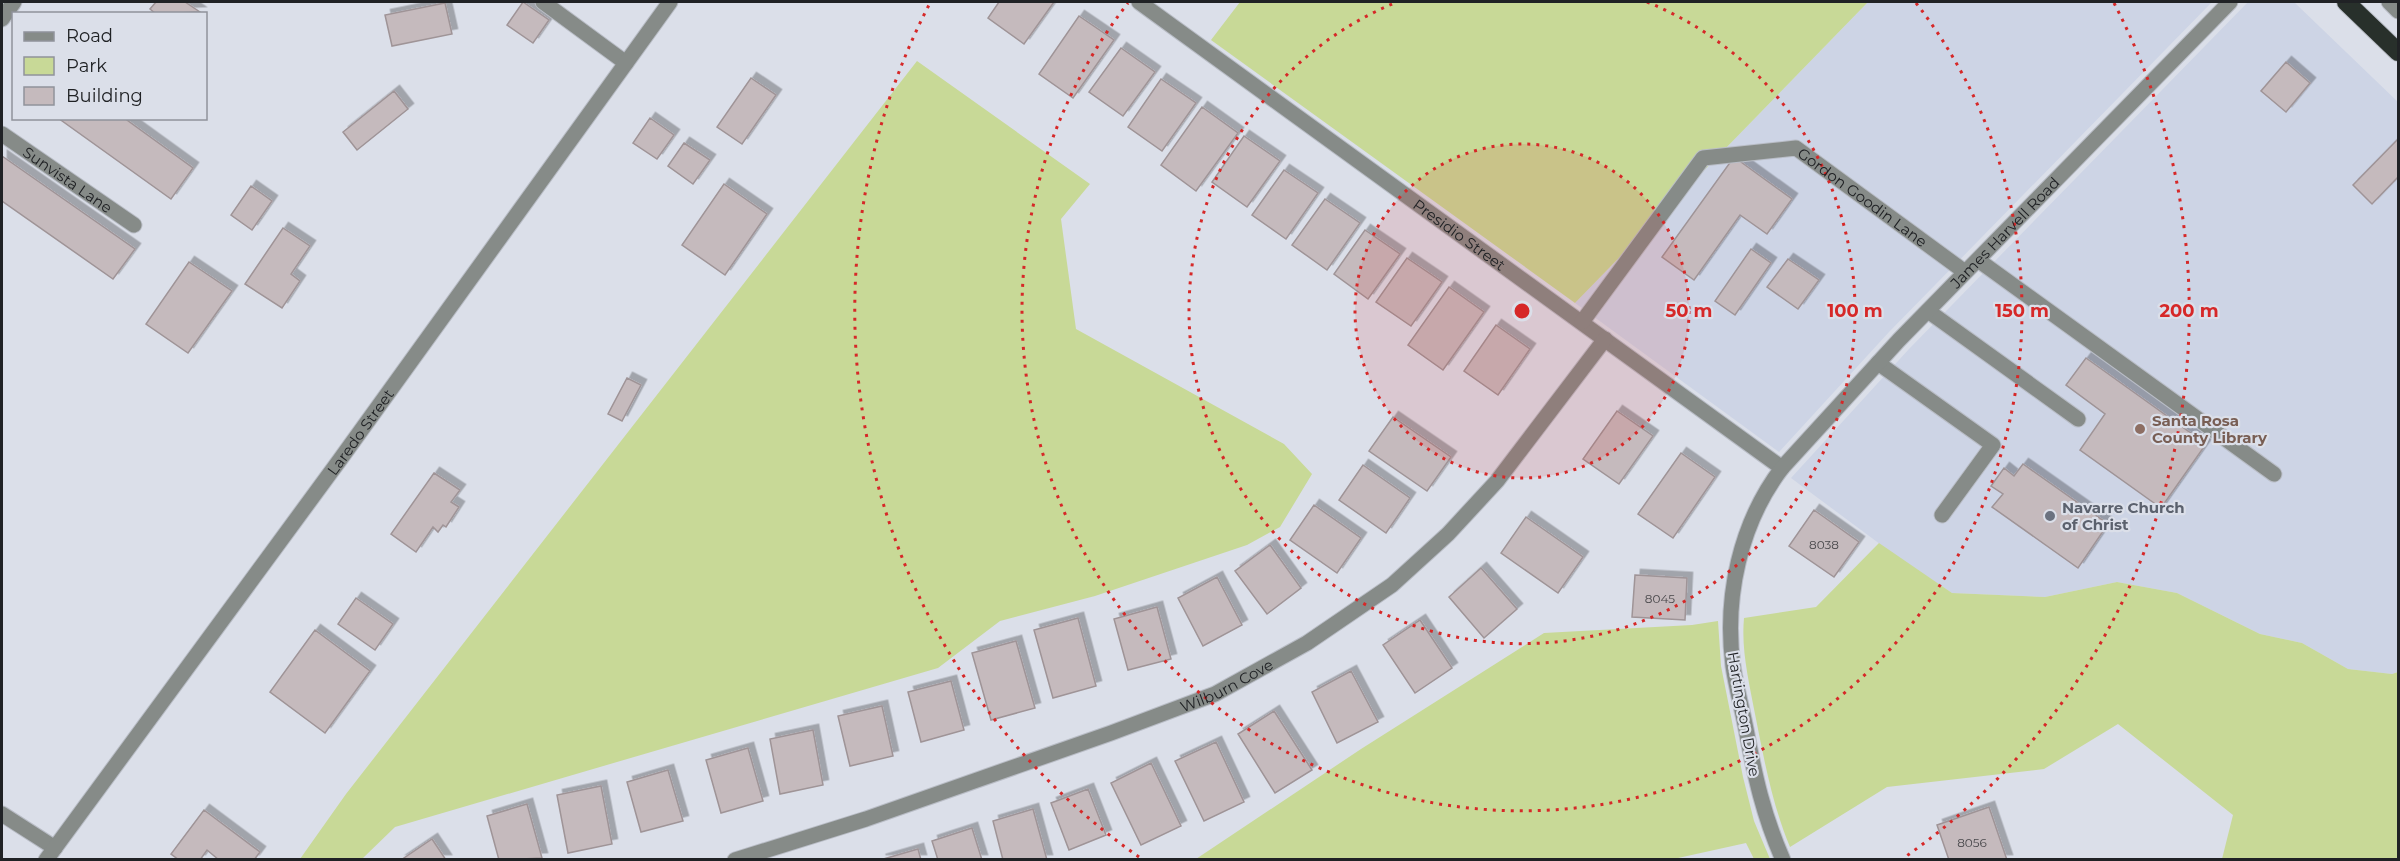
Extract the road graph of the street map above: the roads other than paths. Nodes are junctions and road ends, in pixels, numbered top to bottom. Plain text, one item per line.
1 (543, 2) edge
2 (670, 2) edge
3 (1138, 2) edge
4 (2230, 2) edge
5 (2346, 2) edge
6 (2389, 2) edge
7 (2398, 10) edge
8 (2398, 52) edge
9 (626, 63) junction
10 (2, 134) edge
11 (134, 225) dead end
12 (1978, 260) junction
13 (1965, 272) junction
14 (1928, 311) junction
15 (1582, 322) junction
16 (1605, 339) junction
17 (1878, 363) junction
18 (2078, 419) dead end
19 (1782, 468) junction
20 (2274, 474) dead end
21 (1942, 515) dead end
22 (2, 814) edge
23 (51, 854) edge
24 (735, 860) edge
25 (1783, 860) edge

1 - 9 street
2 - 9 street, Laredo Street
3 - 15 street, Presidio Street
4 - 12 street, James Harvell Road
5 - 8 highway
6 - 7 street
9 - 23 street, Laredo Street
10 - 11 street, Sunvista Lane
12 - 13 street, James Harvell Road
12 - 20 street
13 - 14 street, James Harvell Road
13 - 15 street, Gordon Goodin Lane
14 - 17 street, James Harvell Road
14 - 18 street
15 - 16 street, Presidio Street
16 - 19 street, Presidio Street
16 - 24 street, Wilburn Cove
17 - 19 street, James Harvell Road
17 - 21 street
19 - 25 street, Hartington Drive
22 - 23 street

